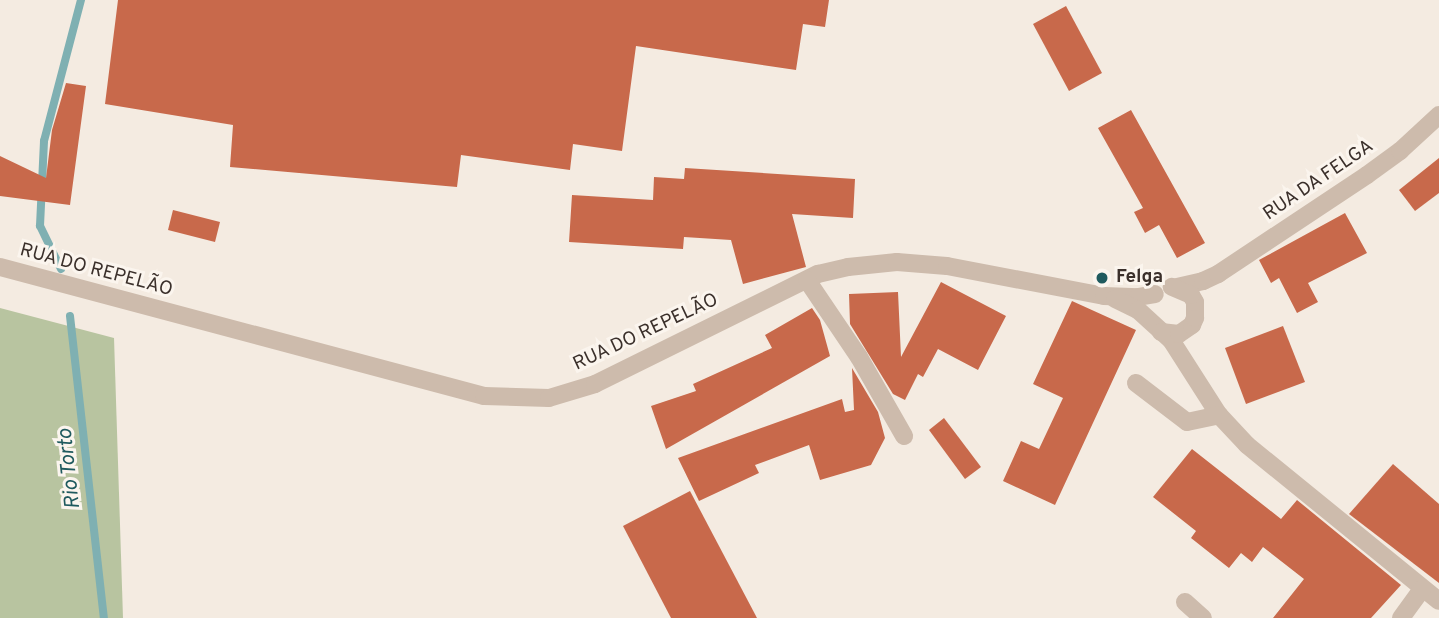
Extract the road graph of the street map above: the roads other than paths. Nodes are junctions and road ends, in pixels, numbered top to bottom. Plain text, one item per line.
1 (1439, 115) edge
2 (0, 267) edge
3 (1218, 274) junction
4 (807, 280) junction
5 (1177, 287) junction
6 (1155, 293) junction
7 (1104, 296) junction
8 (1194, 318) junction
9 (1156, 327) junction
10 (1136, 383) dead end
11 (1202, 387) junction
12 (1219, 415) junction
13 (904, 436) dead end
14 (1422, 589) junction
15 (1439, 601) edge
16 (1185, 602) dead end
17 (1203, 618) edge
18 (1401, 618) edge

1 - 3 street, RUA DA FELGA
2 - 4 street, RUA DO REPELÃO
3 - 5 street, RUA DA FELGA
3 - 8 street, RUA DA FELGA
4 - 7 street, RUA DO REPELÃO
4 - 13 street
5 - 6 street
5 - 8 street
6 - 7 street, RUA DO REPELÃO
6 - 9 street
7 - 9 street, RUA DO REPELÃO
8 - 9 street
8 - 11 street
9 - 11 street, RUA DO REPELÃO
10 - 12 street
11 - 12 street
12 - 14 street
14 - 15 street
14 - 18 street
16 - 17 street

